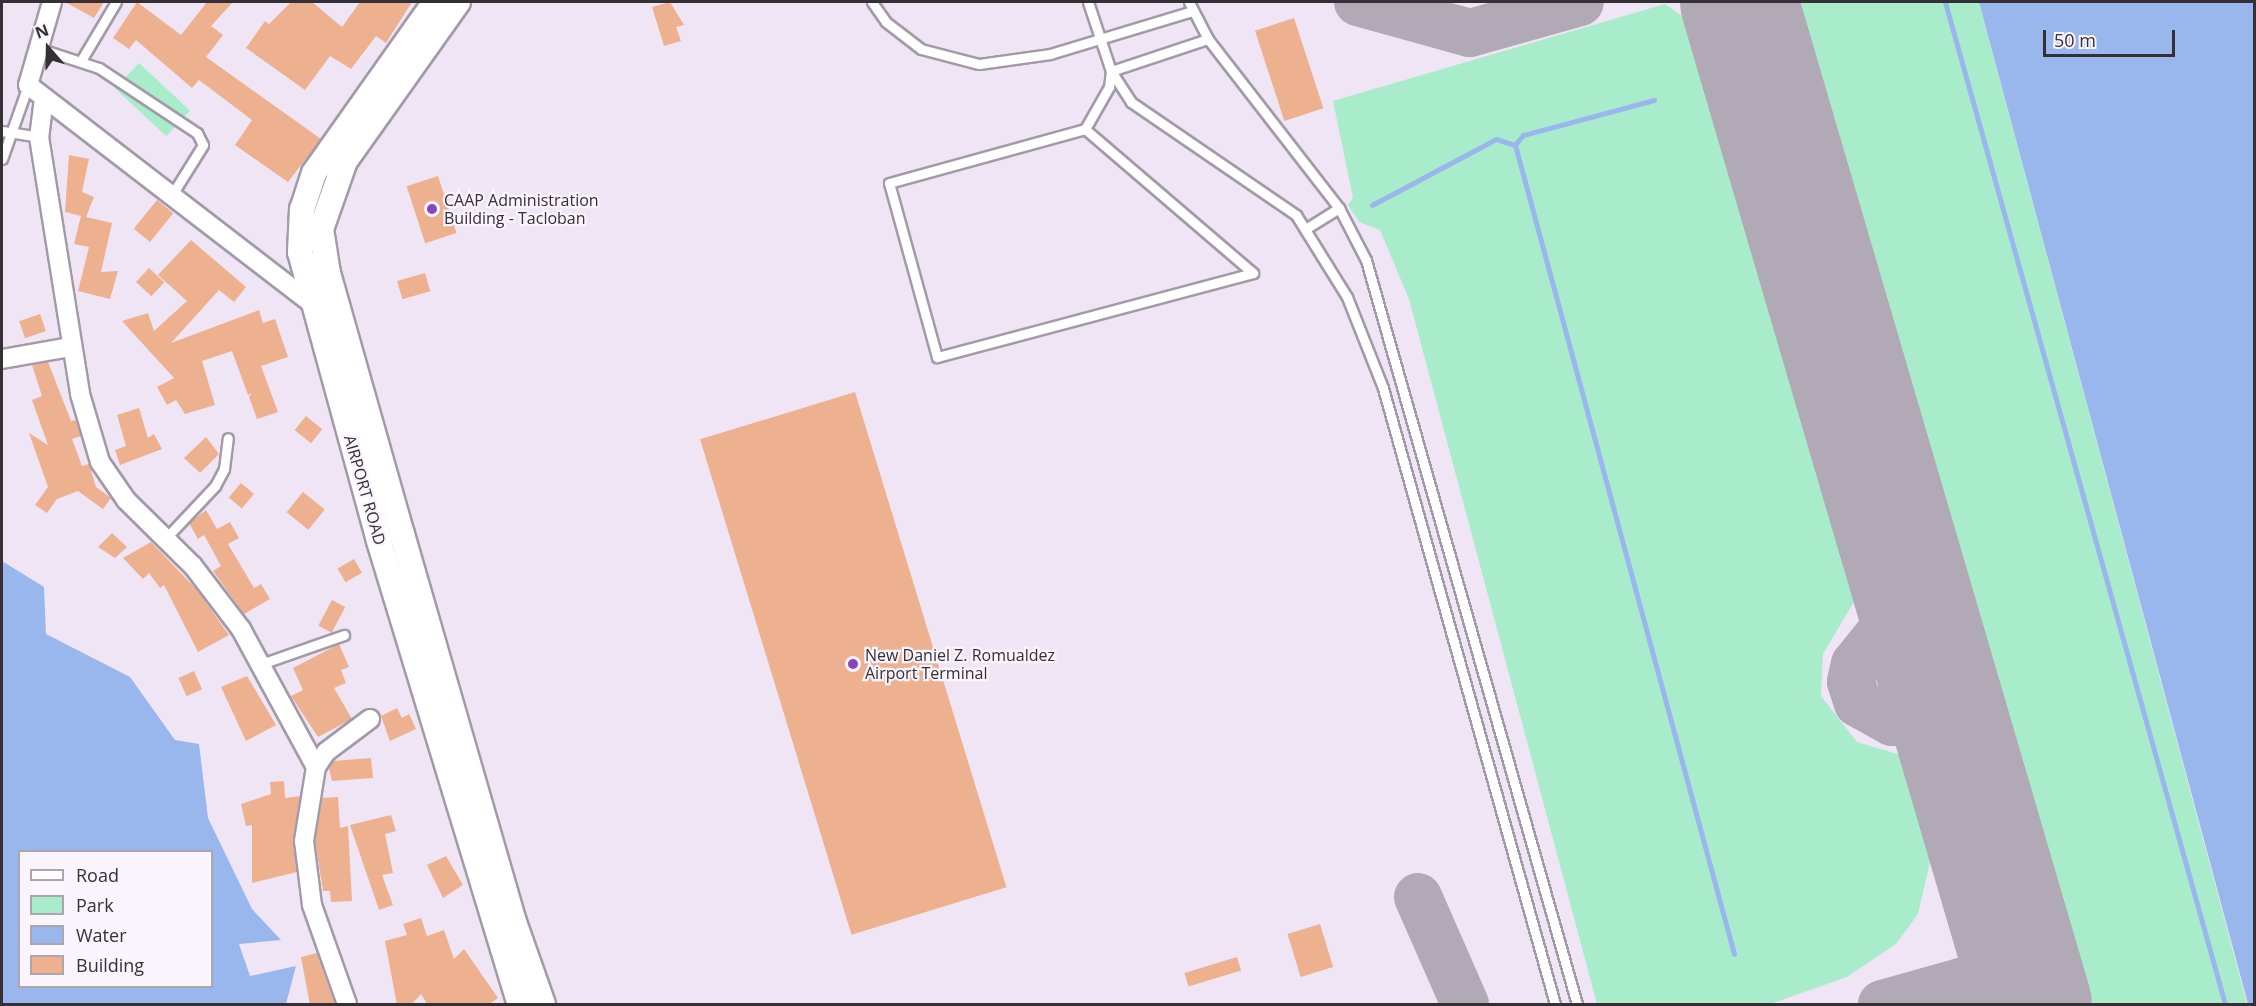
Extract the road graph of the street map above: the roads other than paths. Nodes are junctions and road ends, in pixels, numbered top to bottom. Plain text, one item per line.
1 (52, 2) edge
2 (116, 2) edge
3 (435, 2) edge
4 (458, 2) edge
5 (872, 2) edge
6 (1088, 2) edge
7 (1191, 6) edge
8 (1208, 39) junction
9 (1100, 41) junction
10 (38, 48) junction
11 (82, 59) junction
12 (1111, 71) junction
13 (28, 86) junction
14 (44, 98) junction
15 (1085, 129) junction
16 (2, 131) edge
17 (12, 133) junction
18 (39, 137) junction
19 (2, 159) edge
20 (173, 193) junction
21 (1339, 208) junction
22 (1307, 228) junction
23 (310, 230) junction
24 (334, 295) junction
25 (310, 302) junction
26 (71, 347) junction
27 (2, 359) edge
28 (1404, 382) junction
29 (1383, 387) junction
30 (228, 438) dead end
31 (165, 539) junction
32 (344, 634) dead end
33 (261, 664) junction
34 (370, 719) dead end
35 (1506, 748) junction
36 (1489, 752) junction
37 (316, 766) junction
38 (347, 1005) edge
39 (520, 1005) edge
40 (543, 1005) edge
41 (1555, 1005) edge
42 (1577, 1005) edge

1 - 10 street
2 - 11 lane
3 - 23 main road, AIRPORT ROAD
4 - 23 main road, AIRPORT ROAD
5 - 9 lane
6 - 9 lane
7 - 8 lane
7 - 9 lane
8 - 12 lane
8 - 21 lane
9 - 12 lane
10 - 11 lane
10 - 13 street
11 - 20 lane
12 - 15 lane
12 - 22 lane
13 - 14 street
13 - 17 lane
14 - 18 street
14 - 20 street
15 - 15 lane
16 - 17 lane
17 - 18 lane
17 - 19 lane
18 - 26 street
20 - 25 street
21 - 22 lane
21 - 28 lane
22 - 29 lane
23 - 24 main road, AIRPORT ROAD
23 - 25 main road, AIRPORT ROAD
24 - 25 main road
24 - 40 main road, AIRPORT ROAD
25 - 39 main road, AIRPORT ROAD
26 - 27 street
26 - 31 street
28 - 29 lane
28 - 35 lane
29 - 36 lane
30 - 31 lane
31 - 33 street
32 - 33 lane
33 - 37 street
34 - 37 street
35 - 36 lane
35 - 42 lane
36 - 41 lane
37 - 38 street

